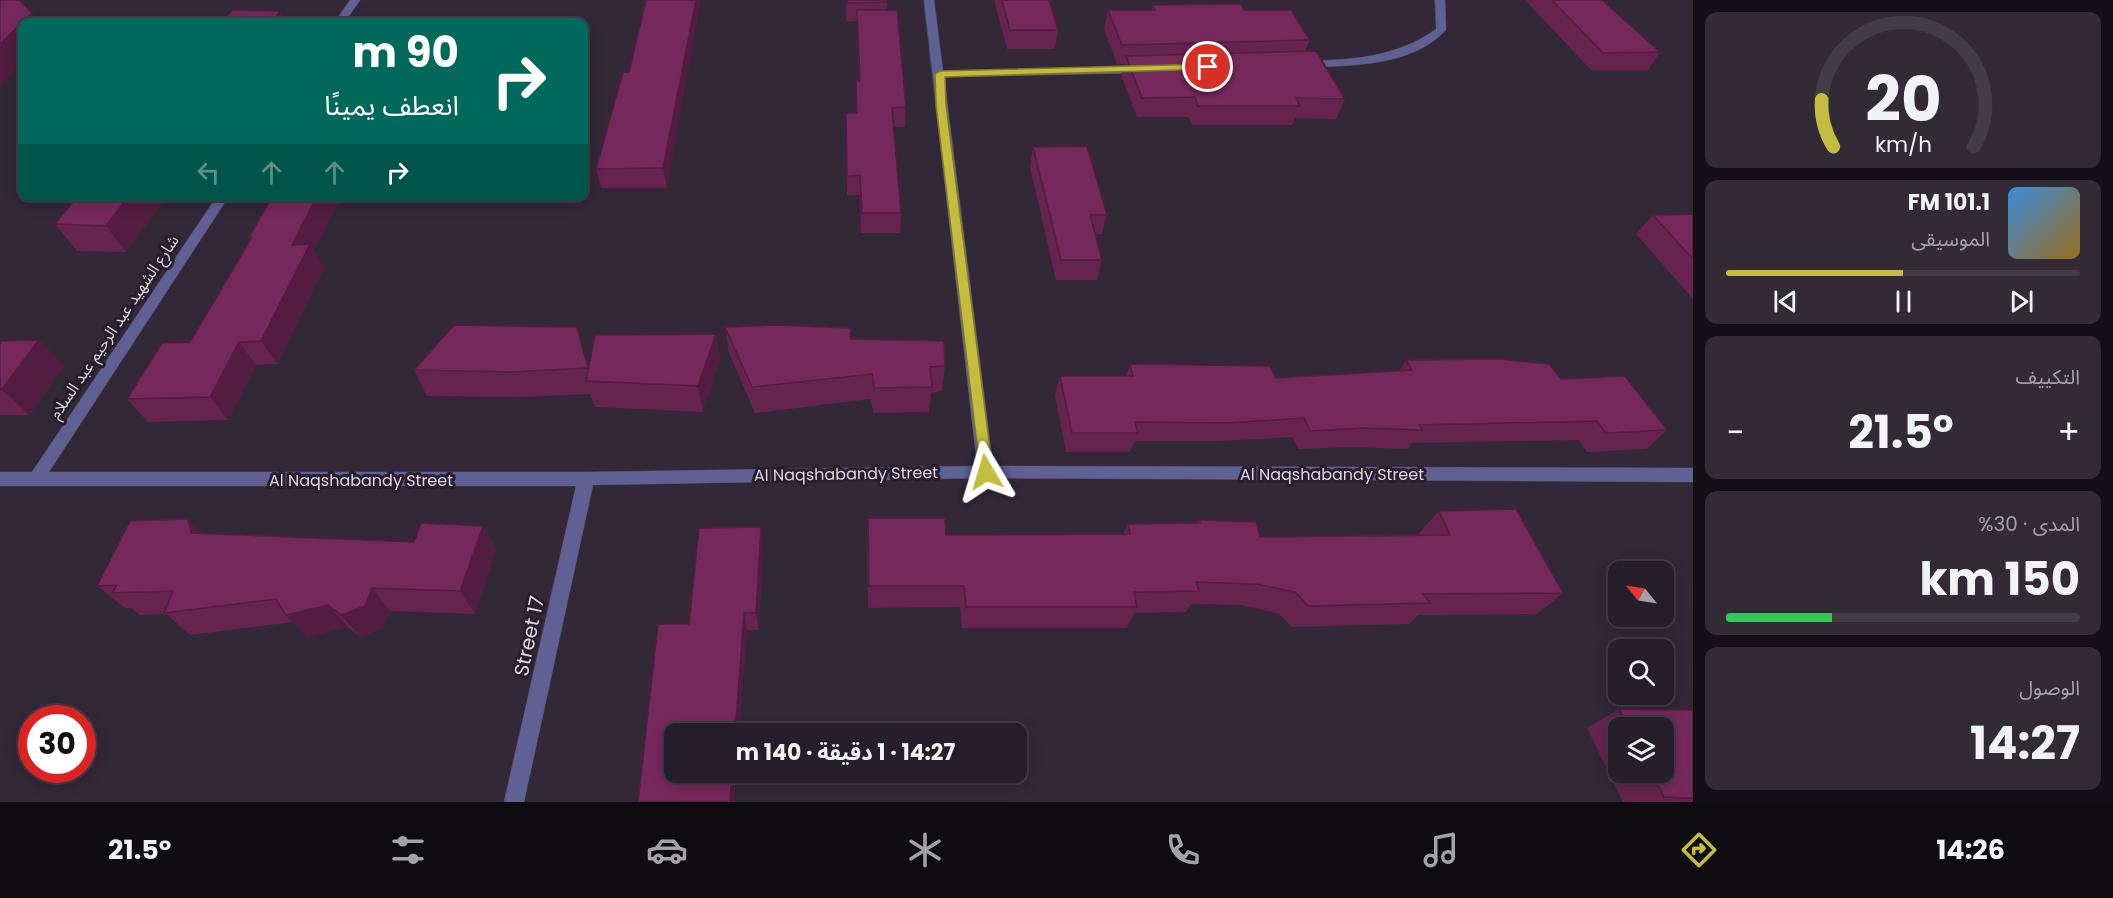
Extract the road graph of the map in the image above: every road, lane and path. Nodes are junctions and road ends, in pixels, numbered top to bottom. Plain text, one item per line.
1 (355, 0) edge
2 (930, 0) edge
3 (1440, 0) edge
4 (343, 18) edge
5 (1286, 65) edge
6 (1155, 69) edge
7 (940, 74) junction
8 (220, 201) edge
9 (986, 472) junction
10 (1693, 475) edge
11 (0, 479) edge
12 (36, 479) junction
13 (586, 479) junction
14 (514, 802) edge

1 - 4 street
2 - 7 street
3 - 5 street
6 - 7 street
7 - 9 street
8 - 12 street, شارع الشهيد عبد الرحيم عبد السلام
9 - 10 street, Al Naqshabandy Street
9 - 13 street, Al Naqshabandy Street
11 - 12 street, Al Naqshabandy Street
12 - 13 street, Al Naqshabandy Street
13 - 14 street, Street 17

